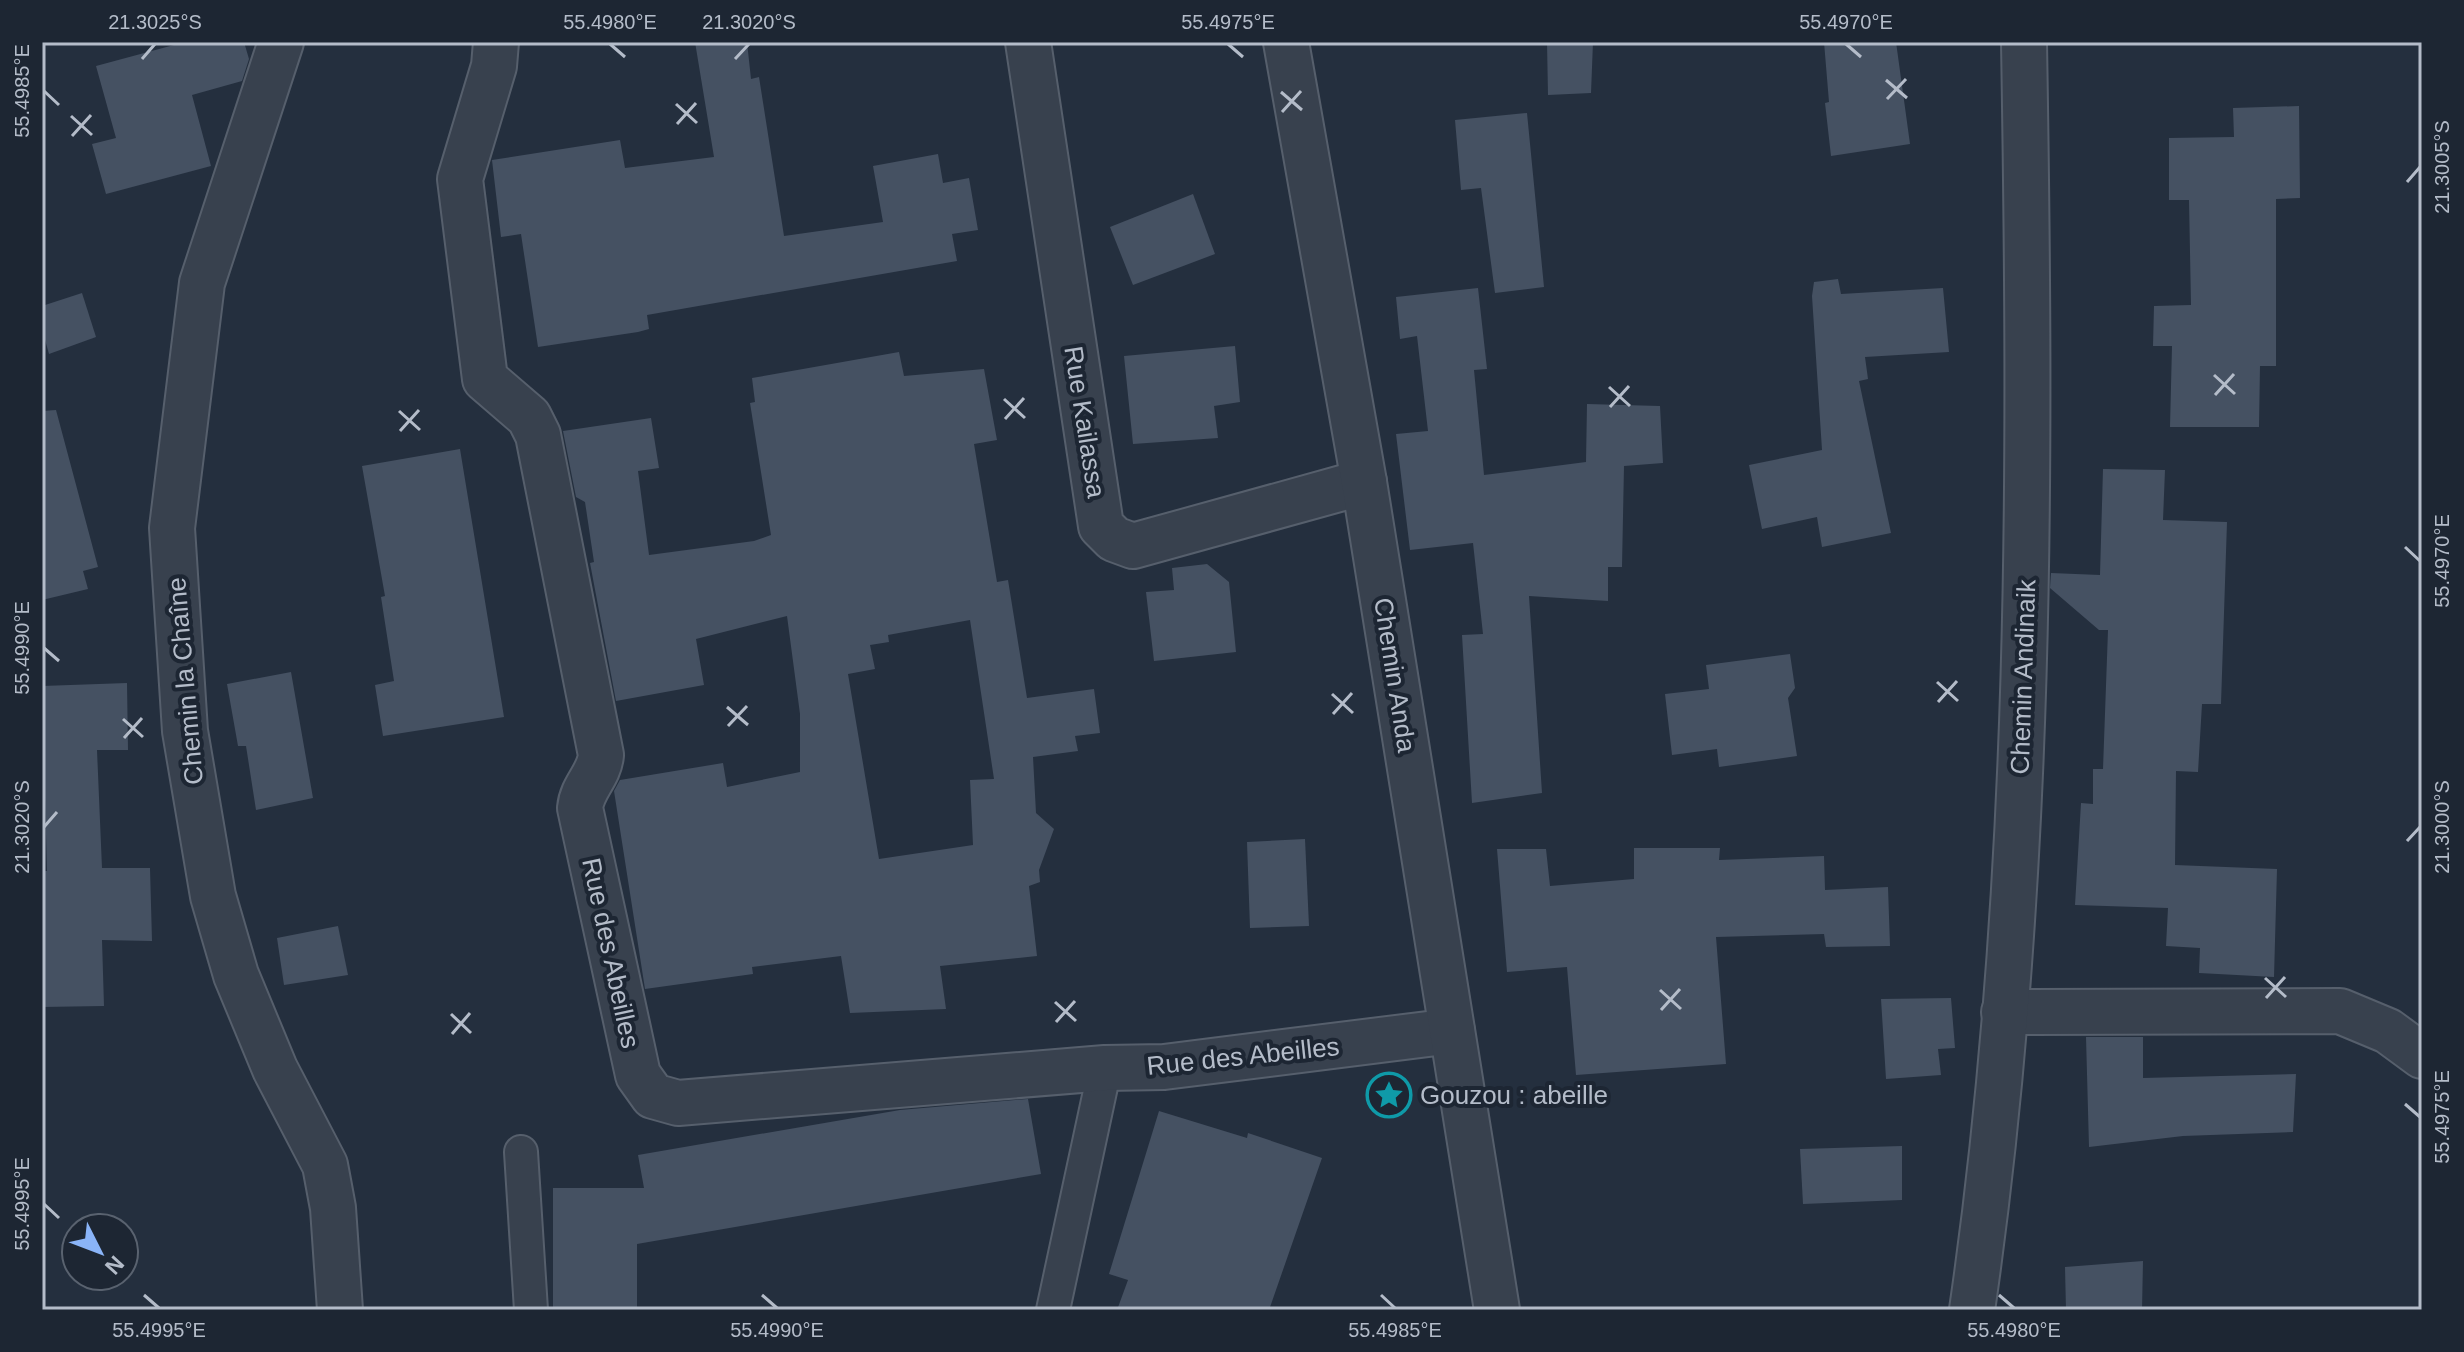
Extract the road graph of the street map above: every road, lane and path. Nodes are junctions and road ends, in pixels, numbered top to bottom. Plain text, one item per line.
1 (281, 42) edge
2 (496, 42) edge
3 (1028, 42) edge
4 (1286, 42) edge
5 (2024, 42) edge
6 (1364, 482) junction
7 (2004, 1012) junction
8 (1452, 1031) junction
9 (2422, 1056) edge
10 (1105, 1068) junction
11 (521, 1152) dead end
12 (340, 1310) edge
13 (531, 1310) edge
14 (1053, 1310) edge
15 (1497, 1310) edge
16 (1972, 1310) edge

1 - 12 street, Chemin la Chaîne
2 - 10 street, Rue des Abeilles
3 - 6 street, Rue Kailassa
4 - 6 street, Chemin Anda
5 - 7 street, Chemin Andinaik
6 - 8 street, Chemin Anda
7 - 9 street
7 - 16 street, Chemin Andinaik
8 - 10 street, Rue des Abeilles
8 - 15 street, Chemin Anda
10 - 14 lane
11 - 13 lane

